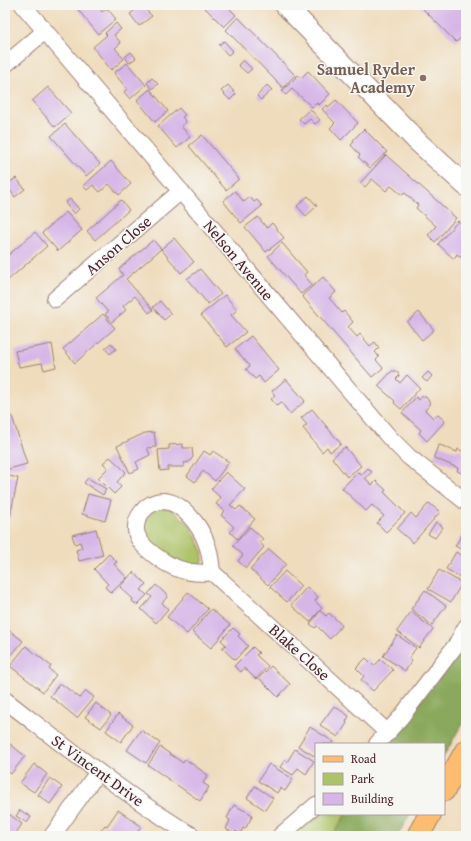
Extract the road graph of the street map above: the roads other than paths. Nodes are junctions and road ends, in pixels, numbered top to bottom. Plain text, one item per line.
1 (23, 5) edge
2 (285, 5) edge
3 (45, 31) junction
4 (5, 65) edge
5 (466, 186) edge
6 (181, 191) junction
7 (55, 298) dead end
8 (466, 502) edge
9 (212, 572) junction
10 (466, 627) edge
11 (5, 700) edge
12 (383, 738) edge
13 (466, 751) edge
14 (98, 772) junction
15 (445, 788) edge
16 (315, 806) edge
17 (429, 815) edge
18 (52, 836) edge
19 (193, 836) edge
20 (280, 836) edge
21 (418, 836) edge

1 - 3 street, Nelson Avenue
2 - 5 street
3 - 4 street
3 - 6 street, Nelson Avenue
6 - 7 street, Anson Close
6 - 8 street, Nelson Avenue
9 - 9 street
9 - 12 street, Blake Close
10 - 12 street
11 - 14 street, St Vincent Drive
13 - 15 main road
14 - 18 street
14 - 19 street, St Vincent Drive
16 - 20 street
17 - 21 main road

